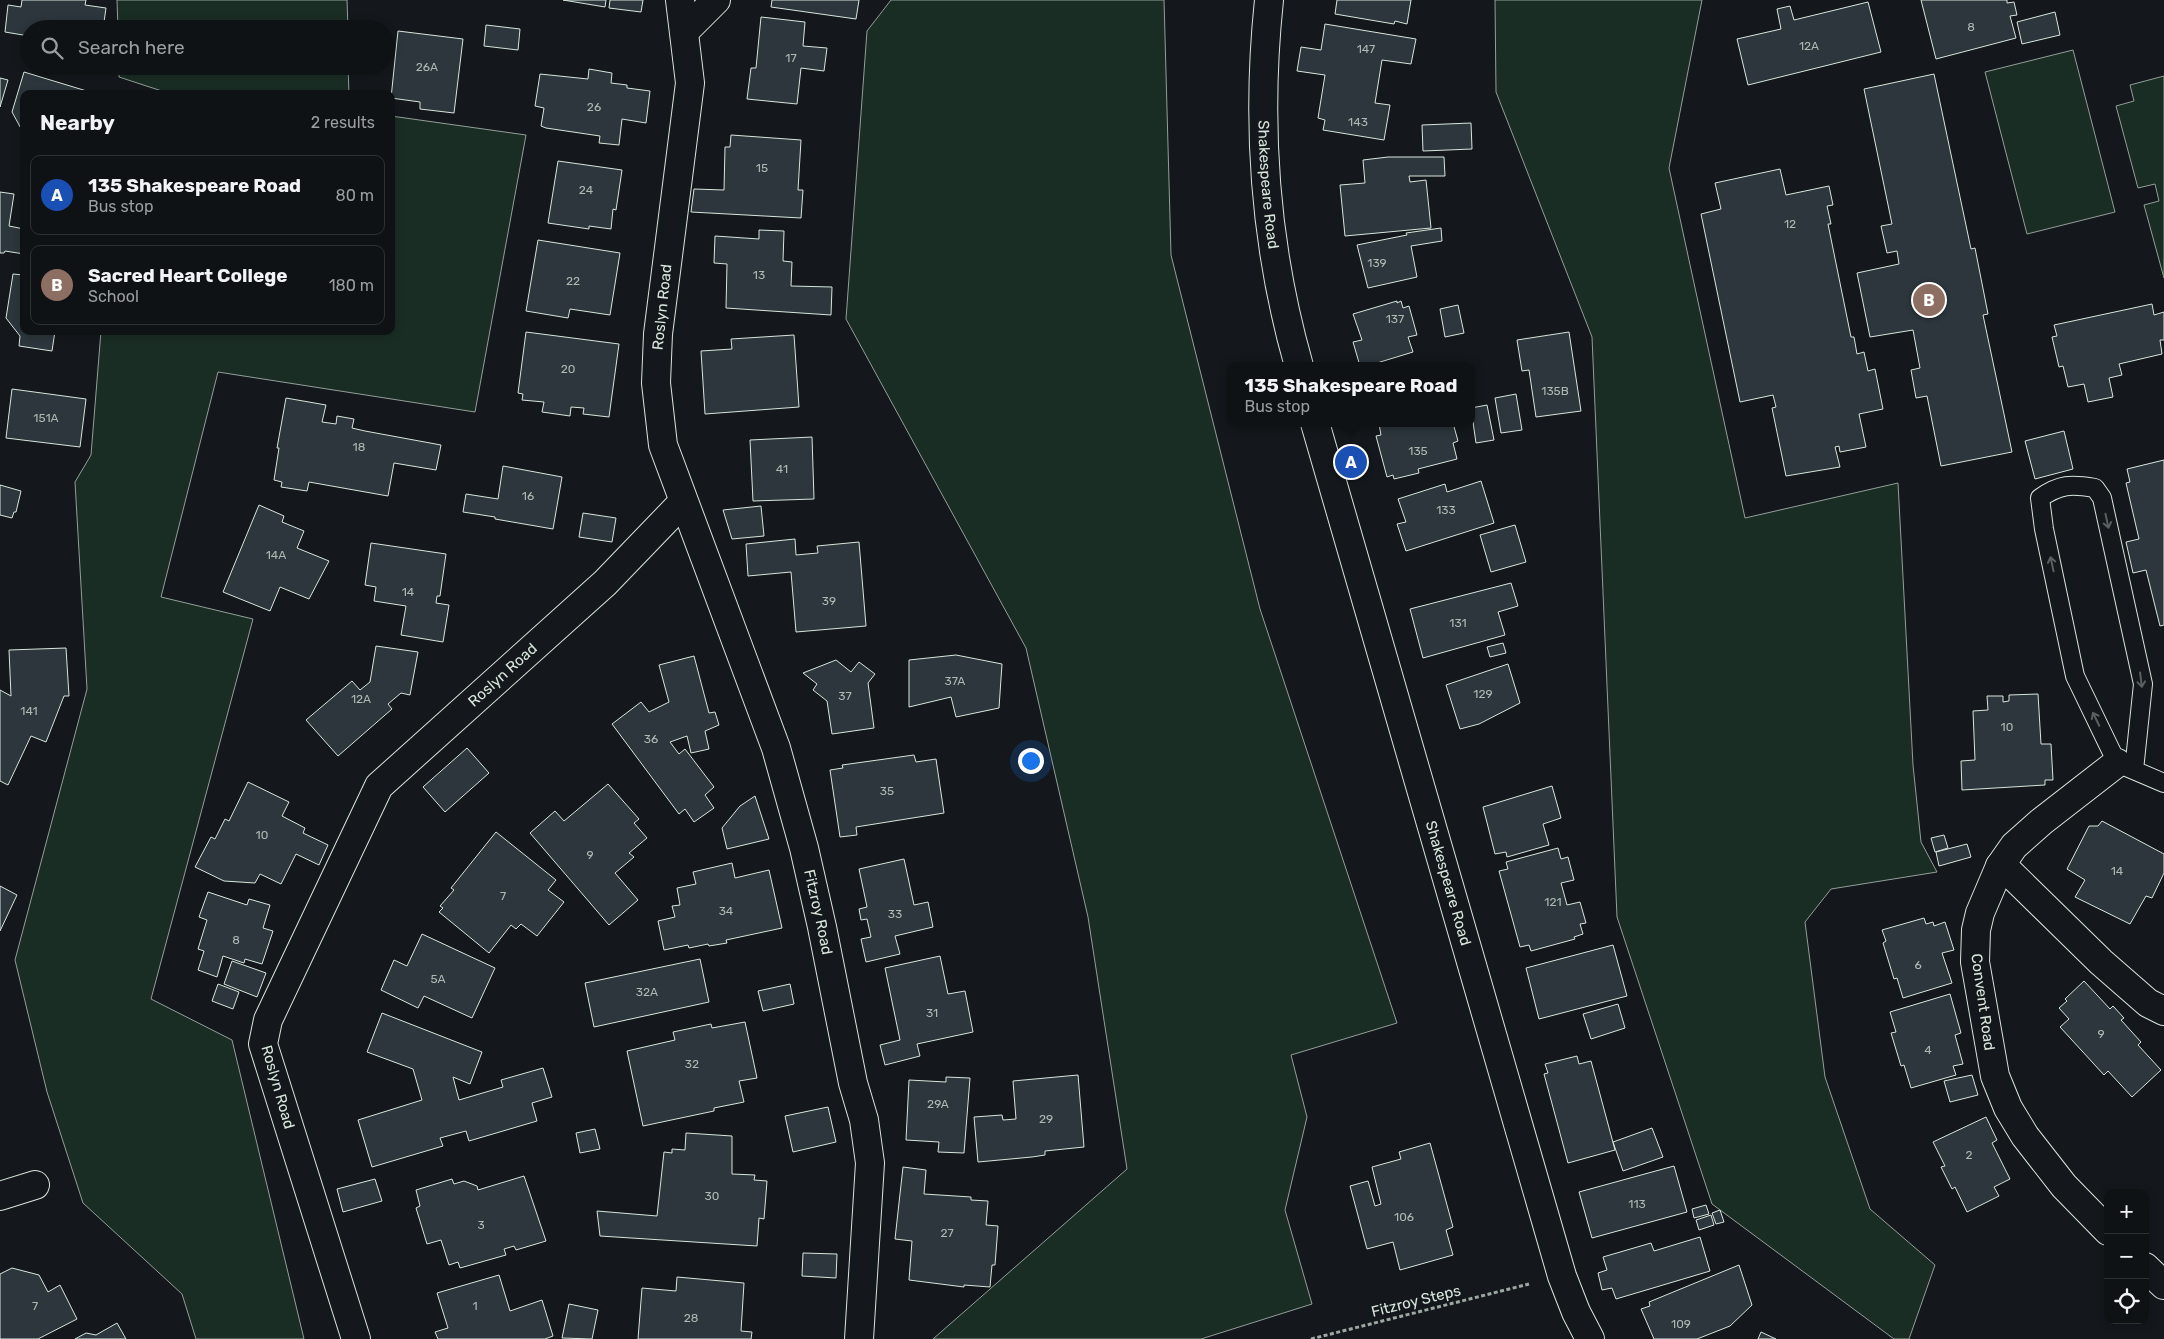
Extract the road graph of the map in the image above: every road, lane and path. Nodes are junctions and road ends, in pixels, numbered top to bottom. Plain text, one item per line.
1 (680, 0) edge
2 (716, 0) edge
3 (1269, 0) edge
4 (685, 31) junction
5 (1298, 362) edge
6 (1316, 427) edge
7 (683, 502) junction
8 (2126, 767) junction
9 (2164, 783) edge
10 (2000, 866) junction
11 (2164, 1011) edge
12 (35, 1185) dead end
13 (0, 1196) edge
14 (2104, 1227) edge
15 (2149, 1271) edge
16 (1526, 1284) dead end
17 (2164, 1285) edge
18 (356, 1339) edge
19 (859, 1339) edge
20 (1311, 1339) edge
21 (1590, 1339) edge

1 - 4 street, Roslyn Road
2 - 4 street
3 - 5 street, Shakespeare Road
4 - 7 street, Roslyn Road
6 - 21 street, Shakespeare Road
7 - 18 street, Roslyn Road
7 - 19 street, Fitzroy Road
8 -> 8 lane
8 - 9 lane
8 - 10 street, Convent Road
10 - 11 street
10 - 14 street, Convent Road
12 - 13 street
15 - 17 street
16 - 20 path, Fitzroy Steps

